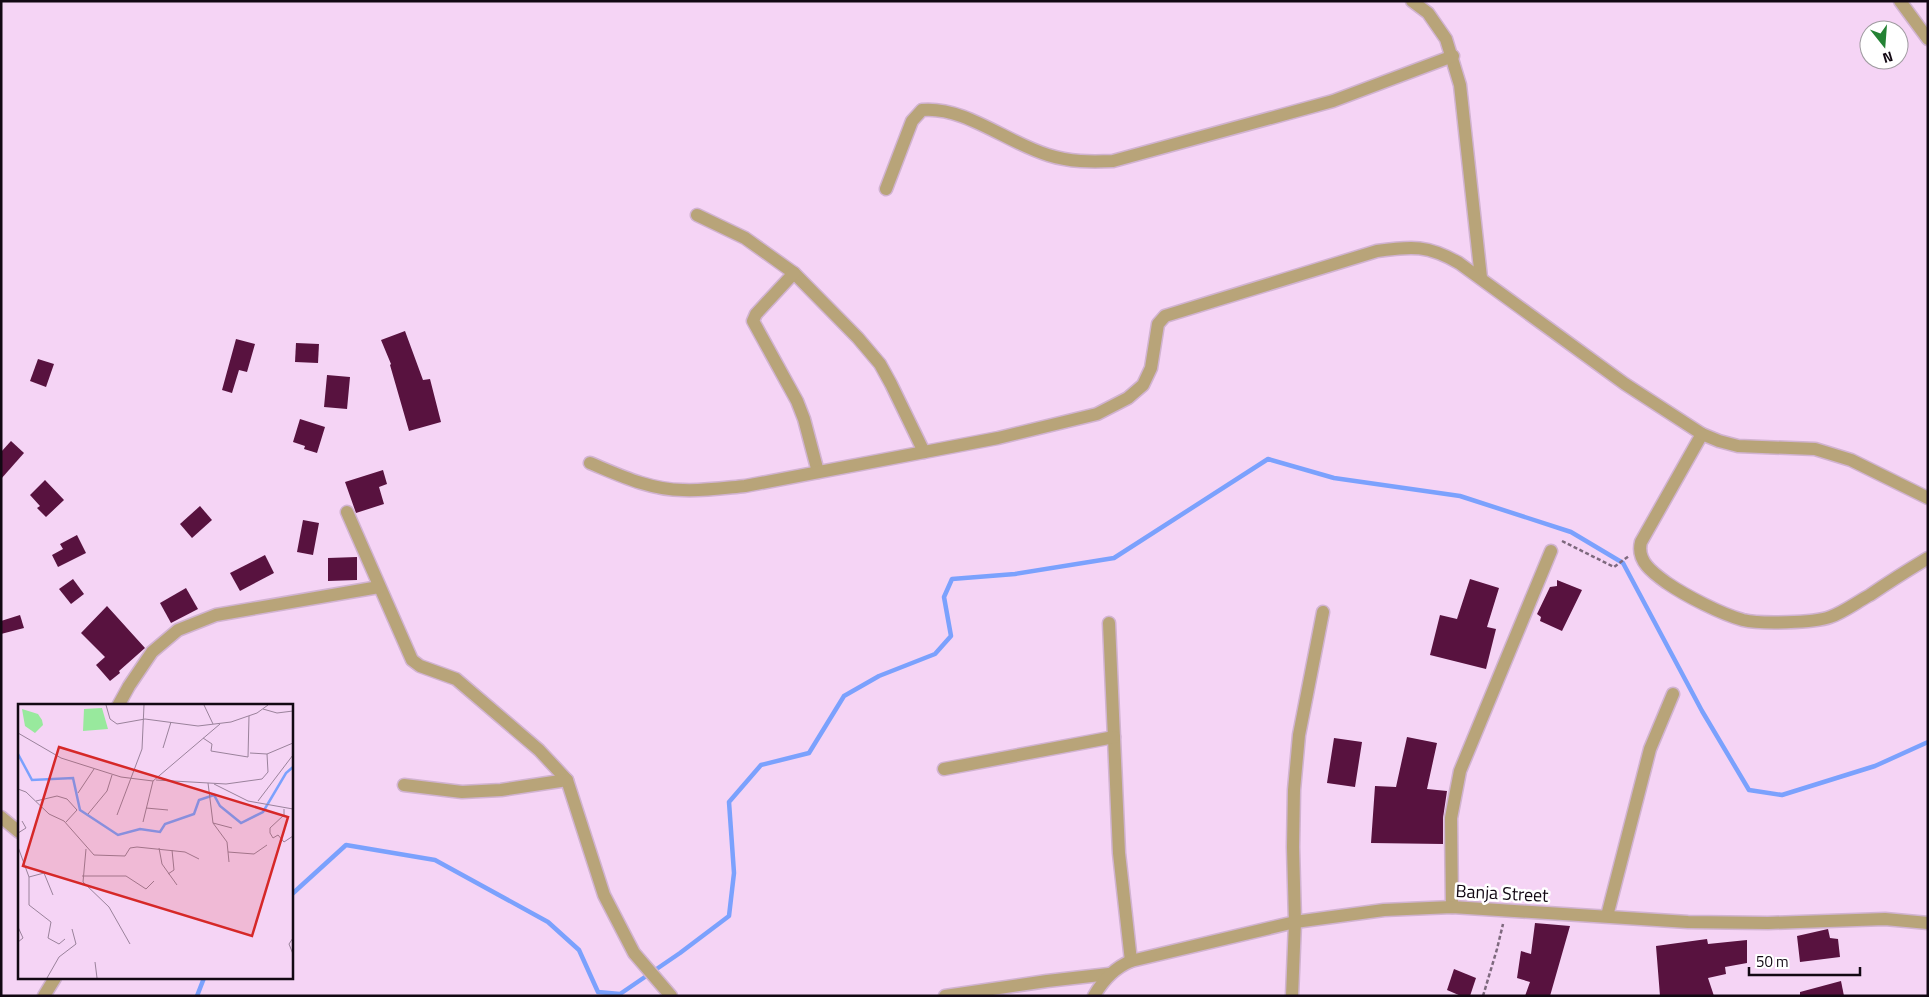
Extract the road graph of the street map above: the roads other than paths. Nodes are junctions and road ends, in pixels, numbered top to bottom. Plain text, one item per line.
1 (1412, 1) edge
2 (1900, 1) edge
3 (1928, 39) edge
4 (1453, 56) junction
5 (886, 189) dead end
6 (697, 215) dead end
7 (794, 273) junction
8 (1481, 278) junction
9 (1702, 434) junction
10 (924, 452) junction
11 (590, 463) dead end
12 (818, 472) junction
13 (1928, 498) edge
14 (347, 512) dead end
15 (1551, 551) road end
16 (1928, 558) edge
17 (379, 586) junction
18 (1322, 612) dead end
19 (1110, 623) dead end
20 (1673, 694) dead end
21 (119, 704) edge
22 (1114, 737) junction
23 (944, 769) dead end
24 (568, 780) junction
25 (404, 784) dead end
26 (1, 817) edge
27 (18, 831) edge
28 (1452, 907) junction
29 (1607, 916) junction
30 (1295, 922) junction
31 (1928, 924) edge
32 (1131, 961) junction
33 (1110, 974) junction
34 (54, 980) edge
35 (44, 996) edge
36 (671, 996) edge
37 (946, 996) edge
38 (1094, 996) edge
39 (1292, 996) edge

1 - 4 street
2 - 3 street
4 - 5 street
4 - 8 street
6 - 7 street
7 - 10 street
7 - 12 street
8 - 9 street
8 - 10 street
9 - 13 street
9 - 16 street
10 - 12 street
11 - 12 street
14 - 17 street
15 - 28 street
17 - 21 street
17 - 24 street
18 - 30 street
19 - 22 street
20 - 29 street
22 - 23 street
22 - 32 street
24 - 25 street
24 - 36 street
26 - 27 street
28 - 29 street, Banja Street
28 - 30 street, Banja Street
29 - 31 street, Banja Street
30 - 32 street, Banja Street
30 - 39 street
32 - 33 street, Banja Street
33 - 37 street
33 - 38 street, Banja Street
34 - 35 street

